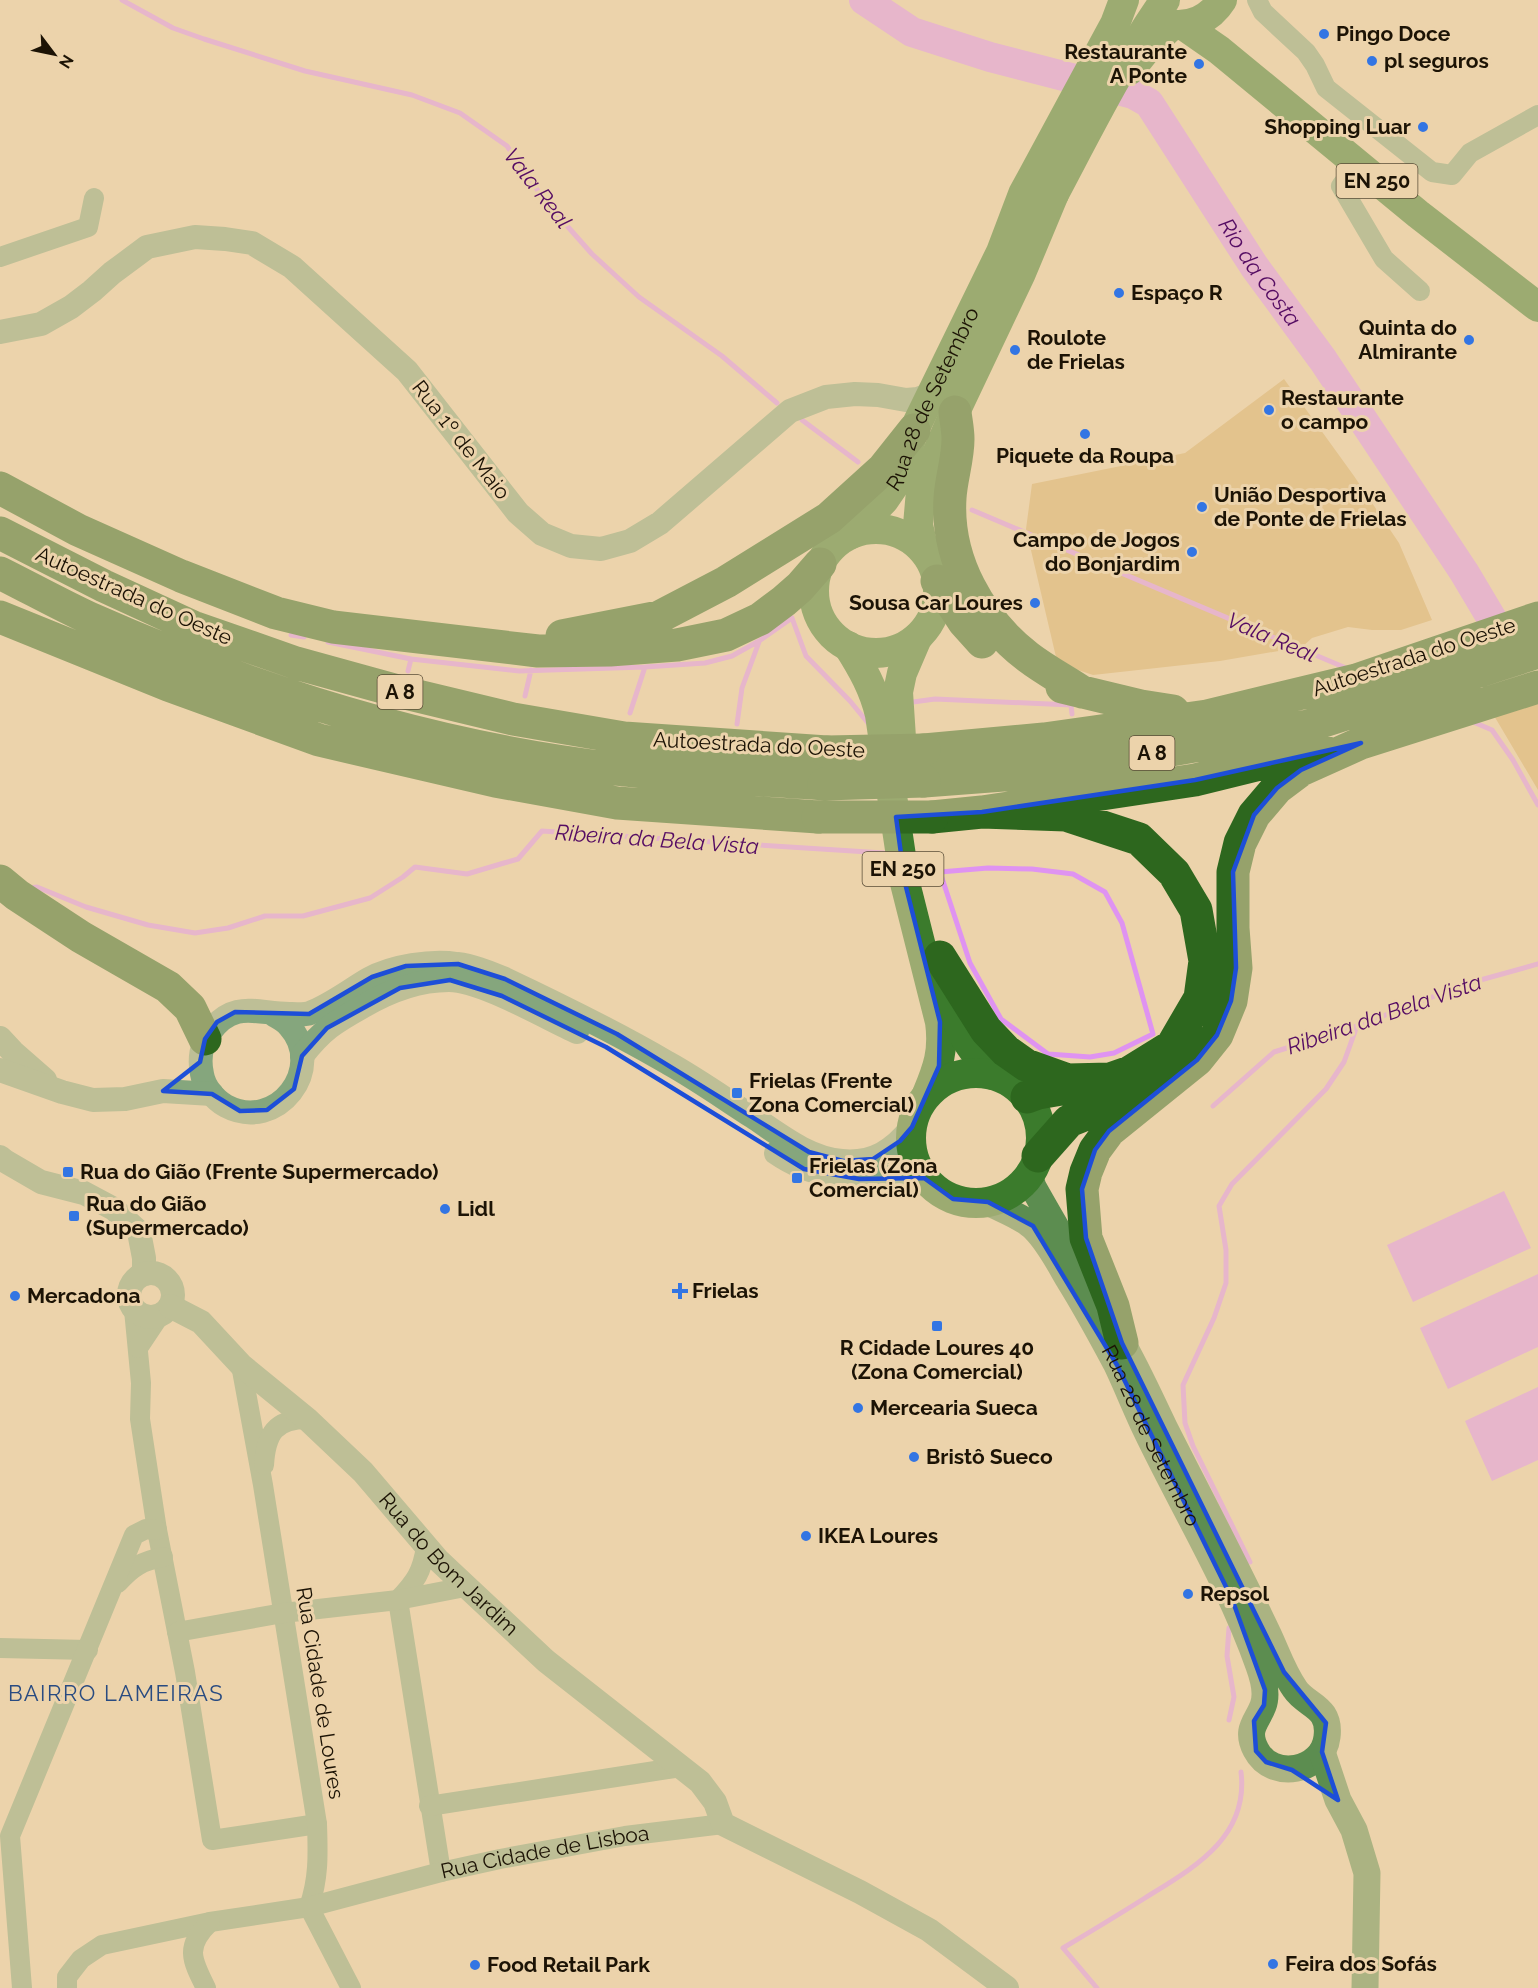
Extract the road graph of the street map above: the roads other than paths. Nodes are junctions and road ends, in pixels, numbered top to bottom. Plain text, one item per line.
1 (1124, 0) edge
2 (1132, 0) edge
3 (1152, 0) edge
4 (1257, 0) edge
5 (1201, 10) edge
6 (1538, 115) edge
7 (1357, 165) junction
8 (1048, 193) junction
9 (94, 198) dead end
10 (1000, 252) junction
11 (0, 257) edge
12 (1021, 273) junction
13 (1420, 291) dead end
14 (1538, 307) edge
15 (0, 332) edge
16 (943, 403) junction
17 (914, 430) junction
18 (0, 488) edge
19 (0, 534) edge
20 (851, 534) junction
21 (924, 551) junction
22 (820, 564) junction
23 (0, 573) edge
24 (938, 580) junction
25 (0, 602) edge
26 (0, 617) edge
27 (1538, 618) edge
28 (917, 638) junction
29 (510, 646) junction
30 (848, 646) junction
31 (1538, 652) edge
32 (129, 669) junction
33 (1538, 687) edge
34 (1082, 692) junction
35 (1207, 716) junction
36 (1361, 743) junction
37 (924, 765) junction
38 (982, 812) junction
39 (0, 881) edge
40 (939, 957) junction
41 (274, 1015) junction
42 (0, 1038) edge
43 (0, 1043) edge
44 (202, 1051) junction
45 (302, 1056) junction
46 (0, 1058) edge
47 (0, 1070) edge
48 (993, 1075) junction
49 (1110, 1078) junction
50 (1174, 1080) junction
51 (163, 1091) junction
52 (62, 1092) junction
53 (927, 1094) junction
54 (212, 1095) junction
55 (1027, 1097) junction
56 (912, 1126) junction
57 (0, 1156) edge
58 (1034, 1165) junction
59 (924, 1178) junction
60 (988, 1202) junction
61 (144, 1274) junction
62 (134, 1310) junction
63 (165, 1310) junction
64 (1122, 1343) junction
65 (138, 1348) junction
66 (241, 1365) junction
67 (307, 1419) junction
68 (264, 1485) junction
69 (157, 1530) junction
70 (426, 1546) junction
71 (163, 1557) junction
72 (465, 1587) junction
73 (112, 1590) junction
74 (398, 1600) junction
75 (283, 1613) junction
76 (177, 1632) junction
77 (0, 1648) edge
78 (88, 1650) junction
79 (1298, 1694) junction
80 (1264, 1705) junction
81 (1322, 1752) junction
82 (681, 1767) junction
83 (1292, 1770) junction
84 (1338, 1800) junction
85 (429, 1806) junction
86 (317, 1824) junction
87 (723, 1824) junction
88 (5, 1835) edge
89 (441, 1872) junction
90 (7, 1892) edge
91 (309, 1907) junction
92 (210, 1922) junction
93 (22, 1988) edge
94 (67, 1988) edge
95 (206, 1988) edge
96 (351, 1988) edge
97 (1007, 1988) edge
98 (1365, 1988) edge

1 - 10 main road
2 - 5 main road
3 - 8 main road
4 - 6 street
5 - 7 main road, EN 250
5 - 8 main road, bridge
5 - 12 main road
7 - 13 street
7 - 14 main road, EN 250
8 - 10 main road
8 - 12 main road
9 - 11 street
10 - 16 main road, Rua 28 de Setembro
12 - 16 main road, Rua 28 de Setembro
15 - 16 street, Rua 1º de Maio
16 - 17 main road, Rua 28 de Setembro
16 - 21 main road, Rua 28 de Setembro
16 - 34 highway
17 - 20 main road, Rua 28 de Setembro
17 - 29 highway
18 - 29 highway
19 - 37 highway, Autoestrada do Oeste / A 8, bridge
20 - 21 main road
20 - 22 main road
21 - 24 main road
22 - 29 highway
22 - 30 main road, EN 250
23 - 37 highway, Autoestrada do Oeste / A 8, bridge
24 - 28 main road, EN 250
24 - 34 highway
25 - 32 highway
26 - 32 highway
27 - 35 highway, Autoestrada do Oeste / A 8
28 - 30 main road, EN 250
28 - 40 main road, EN 250
30 - 53 main road, EN 250
31 - 37 highway, Autoestrada do Oeste / A 8
32 - 38 highway, bridge
33 - 36 highway
34 - 35 highway
35 - 37 highway, Autoestrada do Oeste / A 8
36 - 38 highway
36 - 50 highway
38 - 49 highway
39 - 44 highway
40 - 48 main road, EN 250
40 - 49 highway
41 - 44 street
41 - 45 street
41 - 56 street
42 - 52 street
43 - 46 street
44 - 51 street
44 - 54 street
45 - 54 street
45 - 59 street
47 - 52 street
48 - 53 main road, EN 250
48 - 55 main road, EN 250
49 - 55 highway
50 - 58 highway
50 - 64 highway
51 - 52 street
51 - 54 street
53 - 56 main road, EN 250
55 - 58 main road, EN 250
56 - 59 main road, EN 250
57 - 61 street
58 - 60 main road, EN 250
58 - 64 main road, Rua 28 de Setembro / EN 250
59 - 60 main road, EN 250
60 - 80 main road, Rua 28 de Setembro / EN 250
61 - 62 street
61 - 63 street
62 - 63 street, Rua do Bom Jardim
62 - 65 street
63 - 65 street
63 - 66 street, Rua do Bom Jardim
64 - 79 main road, Rua 28 de Setembro / EN 250
65 - 69 street
66 - 67 street, Rua do Bom Jardim
66 - 68 street
67 - 68 street
67 - 70 street, Rua do Bom Jardim
68 - 75 street, Rua Cidade de Loures
69 - 71 street
69 - 73 street
70 - 72 street, Rua do Bom Jardim
70 - 74 street
71 - 73 street
71 - 76 street
72 - 74 street
72 - 82 street, Rua do Bom Jardim
73 - 78 street
74 - 75 street
74 - 85 street
75 - 76 street
75 - 86 street, Rua Cidade de Loures
76 - 86 street
77 - 78 street
78 - 88 street
79 - 80 main road
79 - 81 main road, Rua 28 de Setembro / EN 250
80 - 83 main road, Rua 28 de Setembro / EN 250
81 - 83 main road
81 - 84 main road, Rua 28 de Setembro / EN 250
82 - 85 street
82 - 87 street, Rua do Bom Jardim
83 - 84 main road, Rua 28 de Setembro / EN 250
84 - 98 main road, Rua 28 de Setembro / EN 250
85 - 89 street
86 - 91 street, Rua Cidade de Loures
87 - 89 street, Rua Cidade de Lisboa
87 - 97 street
88 - 90 street
89 - 91 street, Rua Cidade de Lisboa
90 - 93 street
91 - 92 street, Rua Cidade de Lisboa
91 - 96 street
92 - 94 street, Rua Cidade de Lisboa
92 - 95 street

